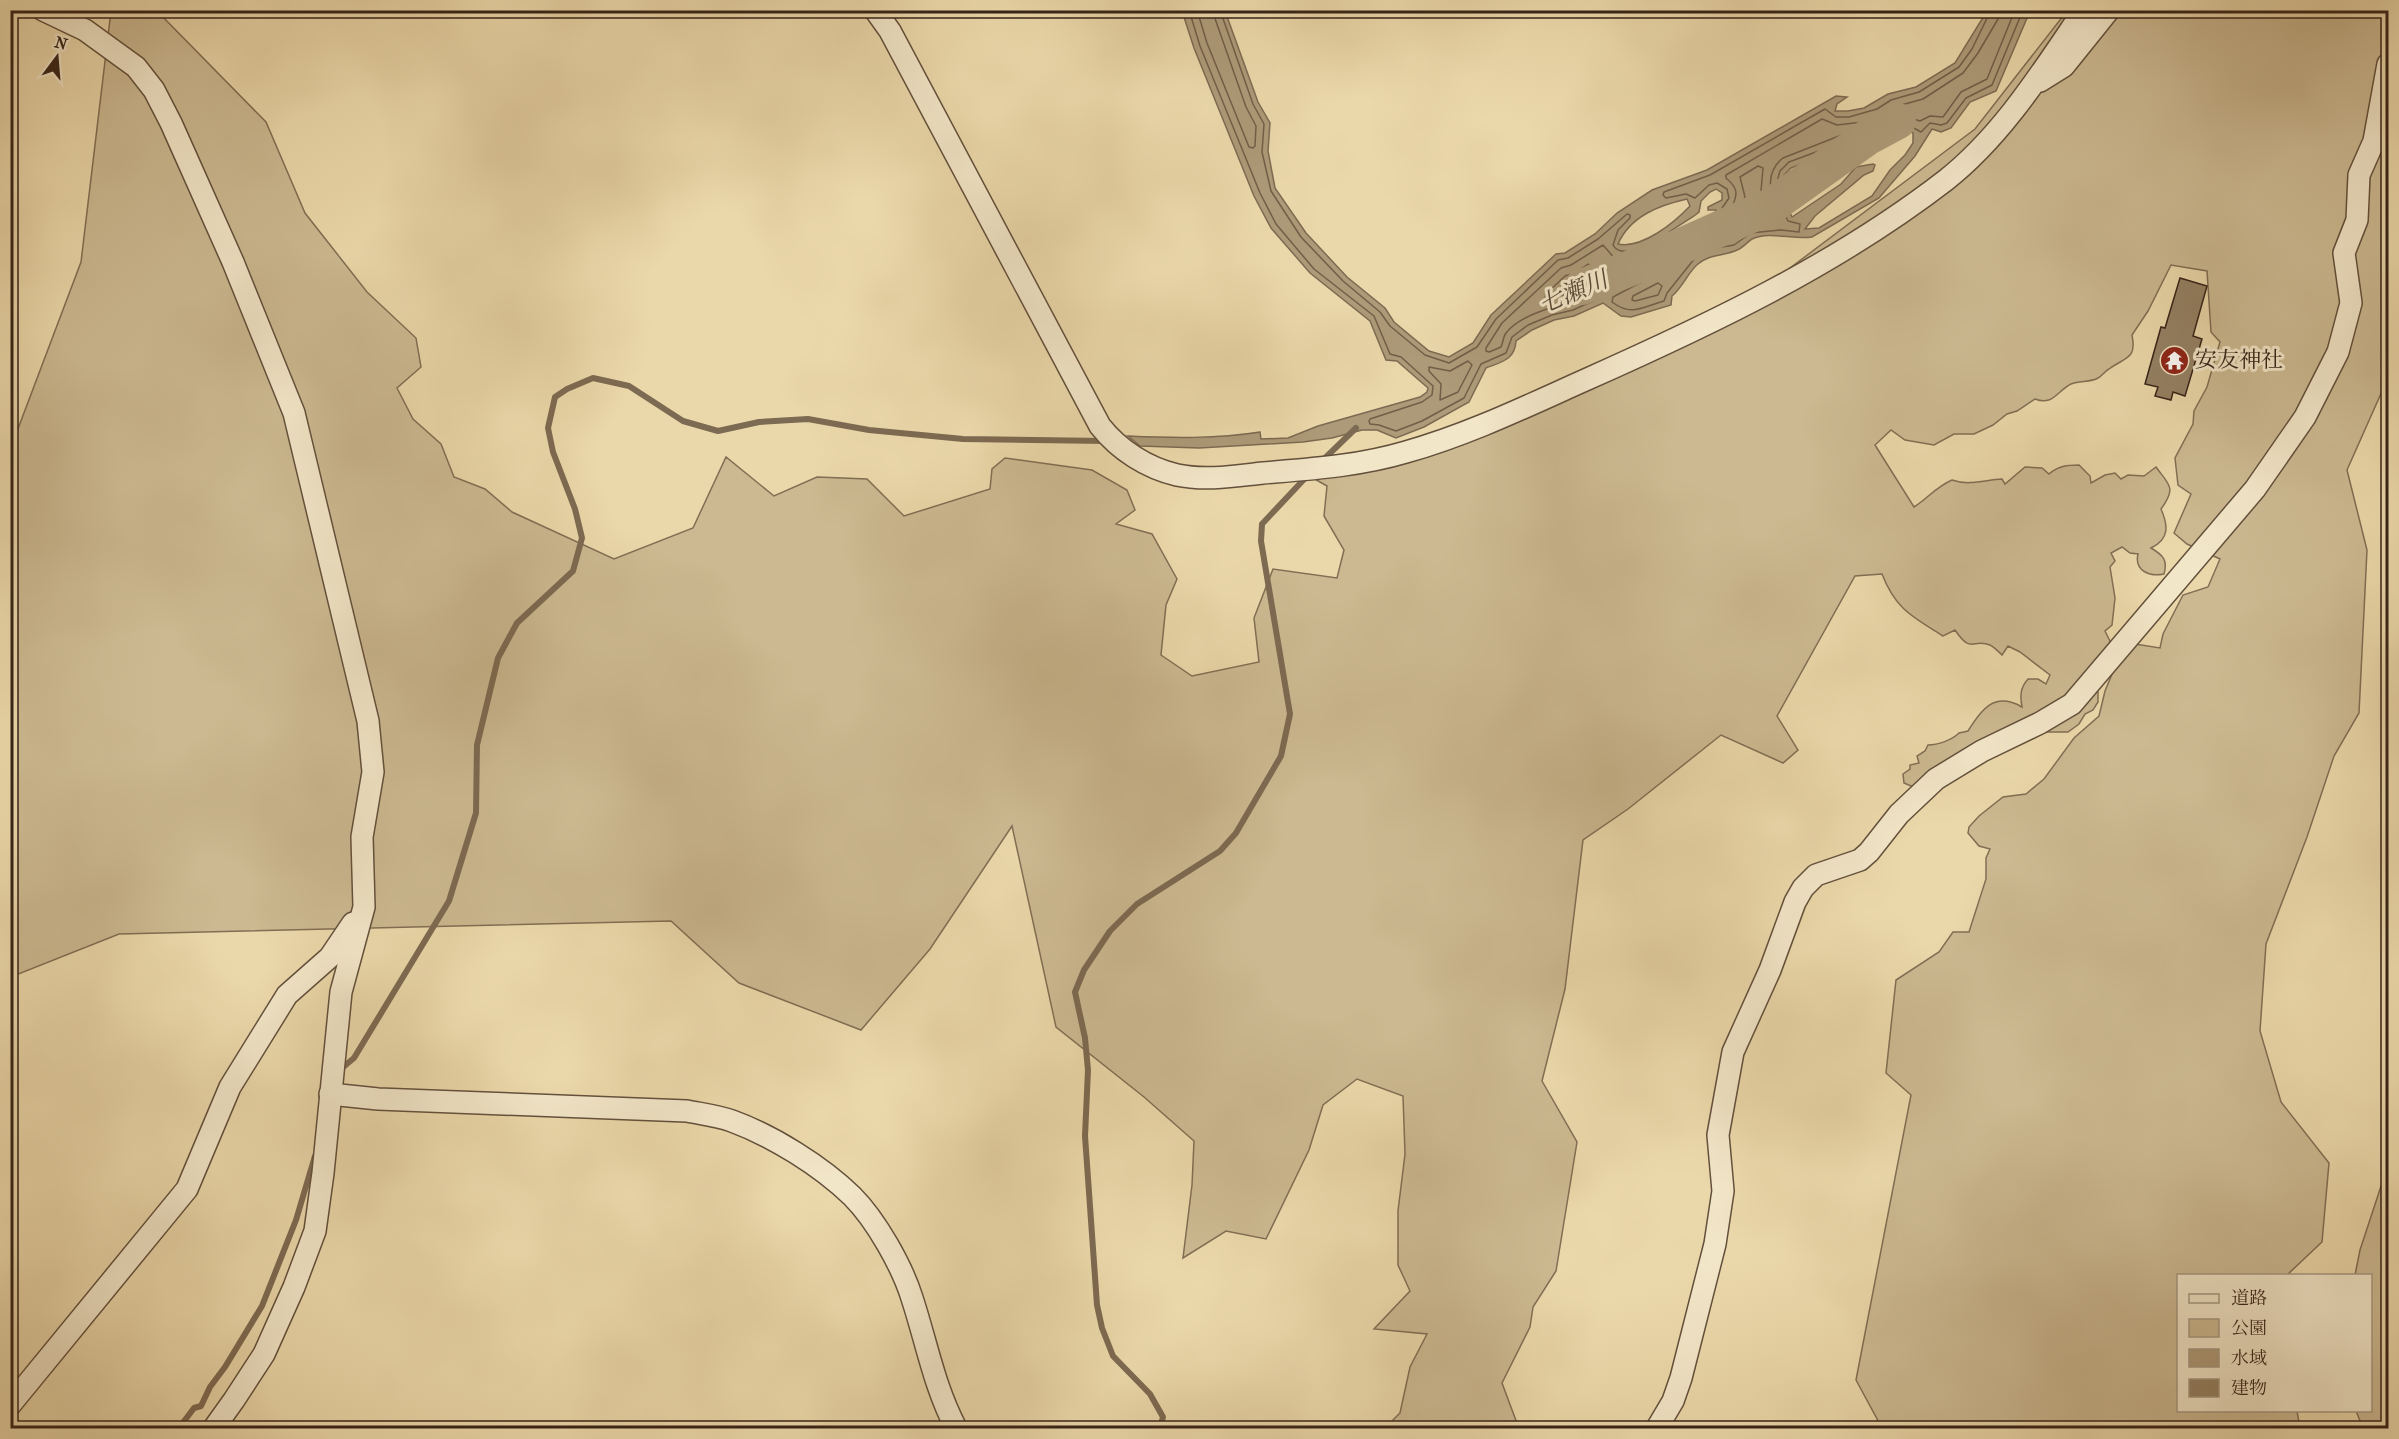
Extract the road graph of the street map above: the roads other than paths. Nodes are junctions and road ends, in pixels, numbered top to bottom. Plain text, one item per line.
1 (43, 10) edge
2 (62, 10) edge
3 (875, 10) edge
4 (2084, 10) edge
5 (2109, 10) edge
6 (85, 30) junction
7 (2388, 64) edge
8 (2032, 86) junction
9 (364, 907) junction
10 (330, 1094) junction
11 (10, 1405) edge
12 (214, 1428) edge
13 (956, 1428) edge
14 (1657, 1428) edge

1 - 6 street
2 - 6 street
3 - 8 street
4 - 8 street
5 - 8 street
6 - 9 street
7 - 14 street
9 - 10 street
9 - 11 street
10 - 12 street
10 - 13 street

